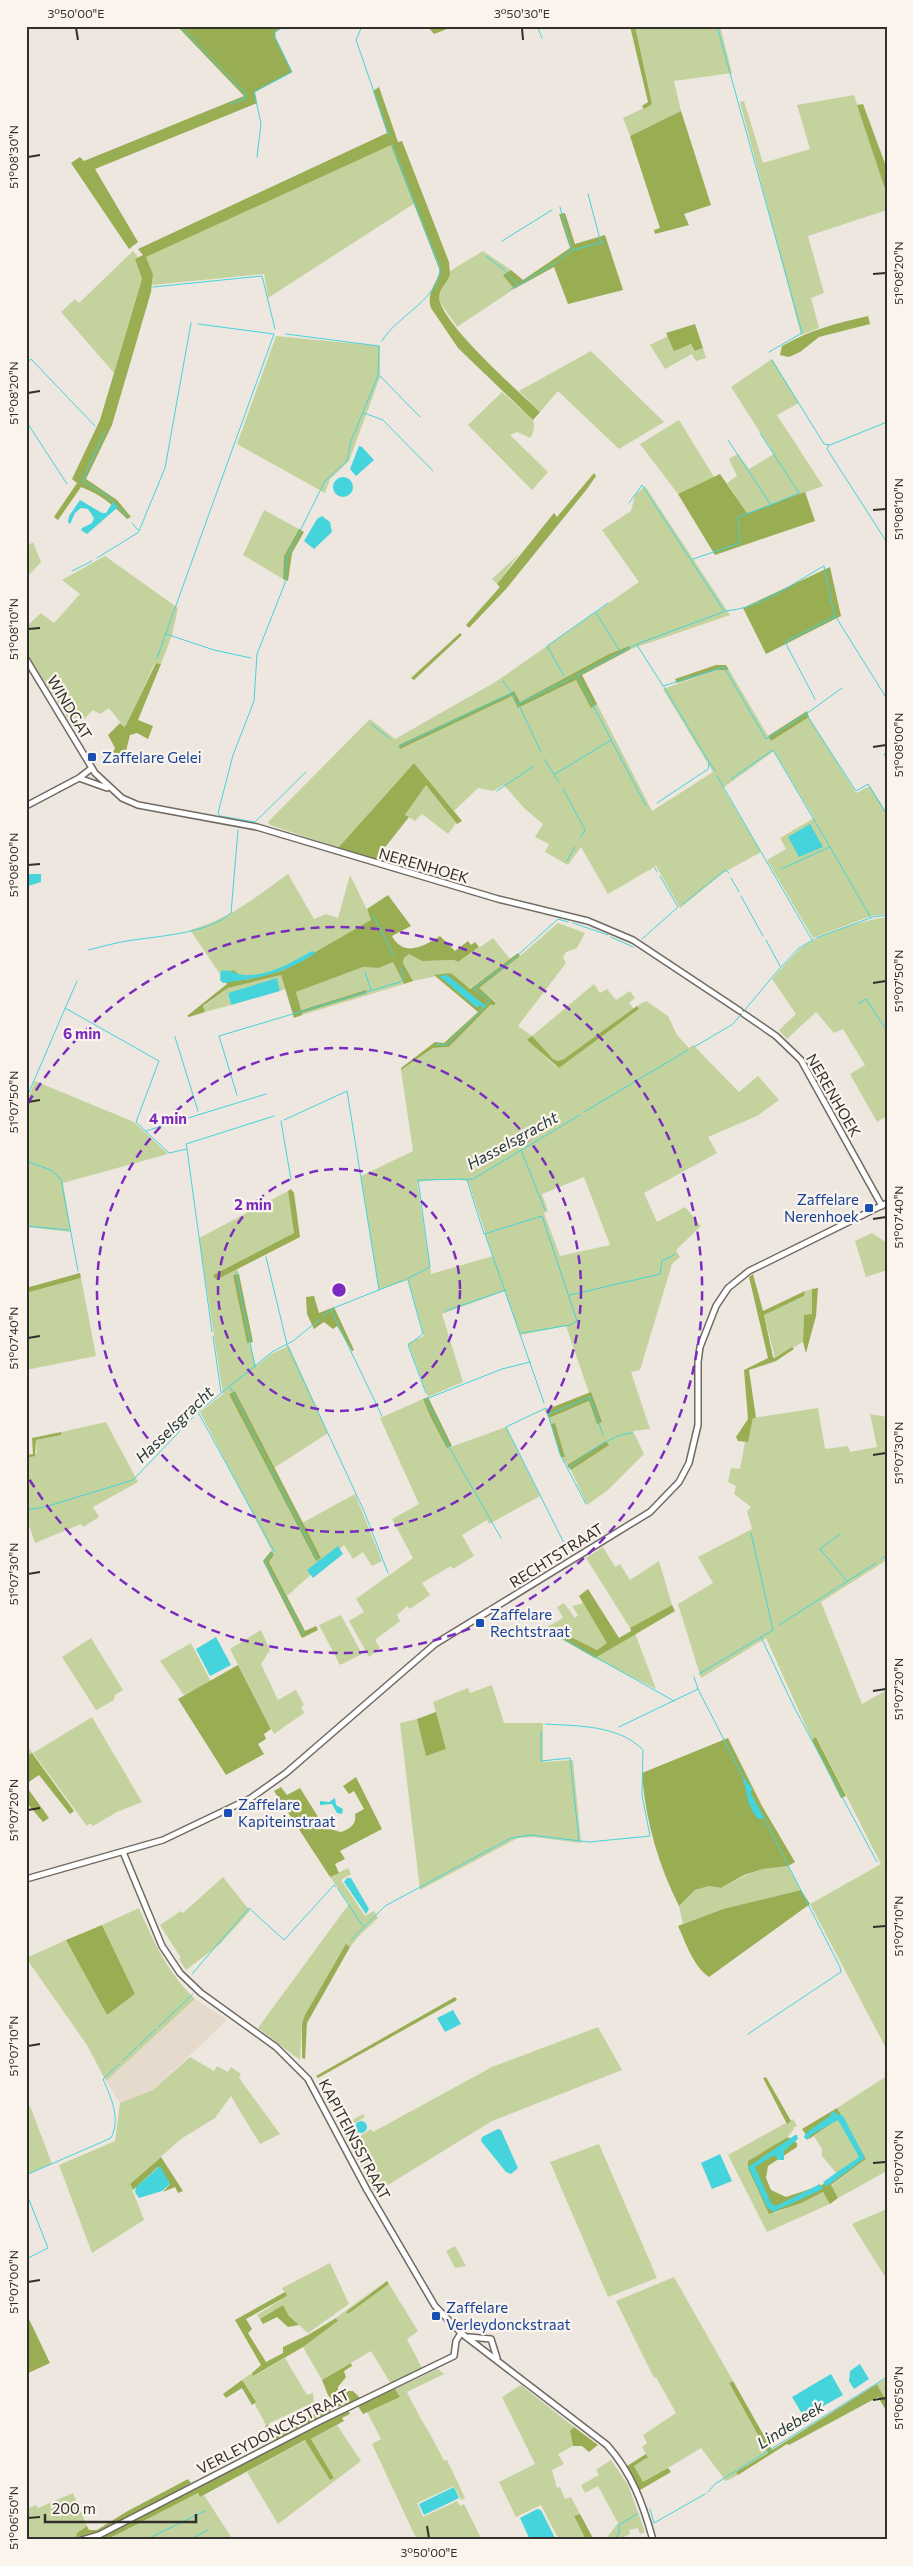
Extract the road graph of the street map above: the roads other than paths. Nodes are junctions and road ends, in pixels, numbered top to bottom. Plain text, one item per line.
1 (26, 659) edge
2 (92, 768) junction
3 (79, 778) junction
4 (110, 788) junction
5 (26, 806) edge
6 (885, 1205) edge
7 (124, 1852) junction
8 (26, 1878) edge
9 (463, 2334) junction
10 (483, 2338) junction
11 (480, 2346) junction
12 (492, 2347) junction
13 (485, 2350) junction
14 (499, 2360) junction
15 (82, 2540) edge
16 (653, 2540) edge

1 - 2 street, WINDGAT
2 - 3 street
2 - 4 street, NERENHOEK
3 - 4 street
3 - 5 street
4 - 6 street, NERENHOEK
6 - 7 street, RECHTSTRAAT
7 - 8 street, RECHTSTRAAT
7 - 9 street, KAPITEINSSTRAAT
9 - 10 street
9 - 11 street, KAPITEINSSTRAAT
9 - 15 street, VERLEYDONCKSTRAAT
10 - 11 street
10 - 12 street
11 - 13 street
12 - 13 street
12 - 14 street
13 - 14 street
14 - 16 street

